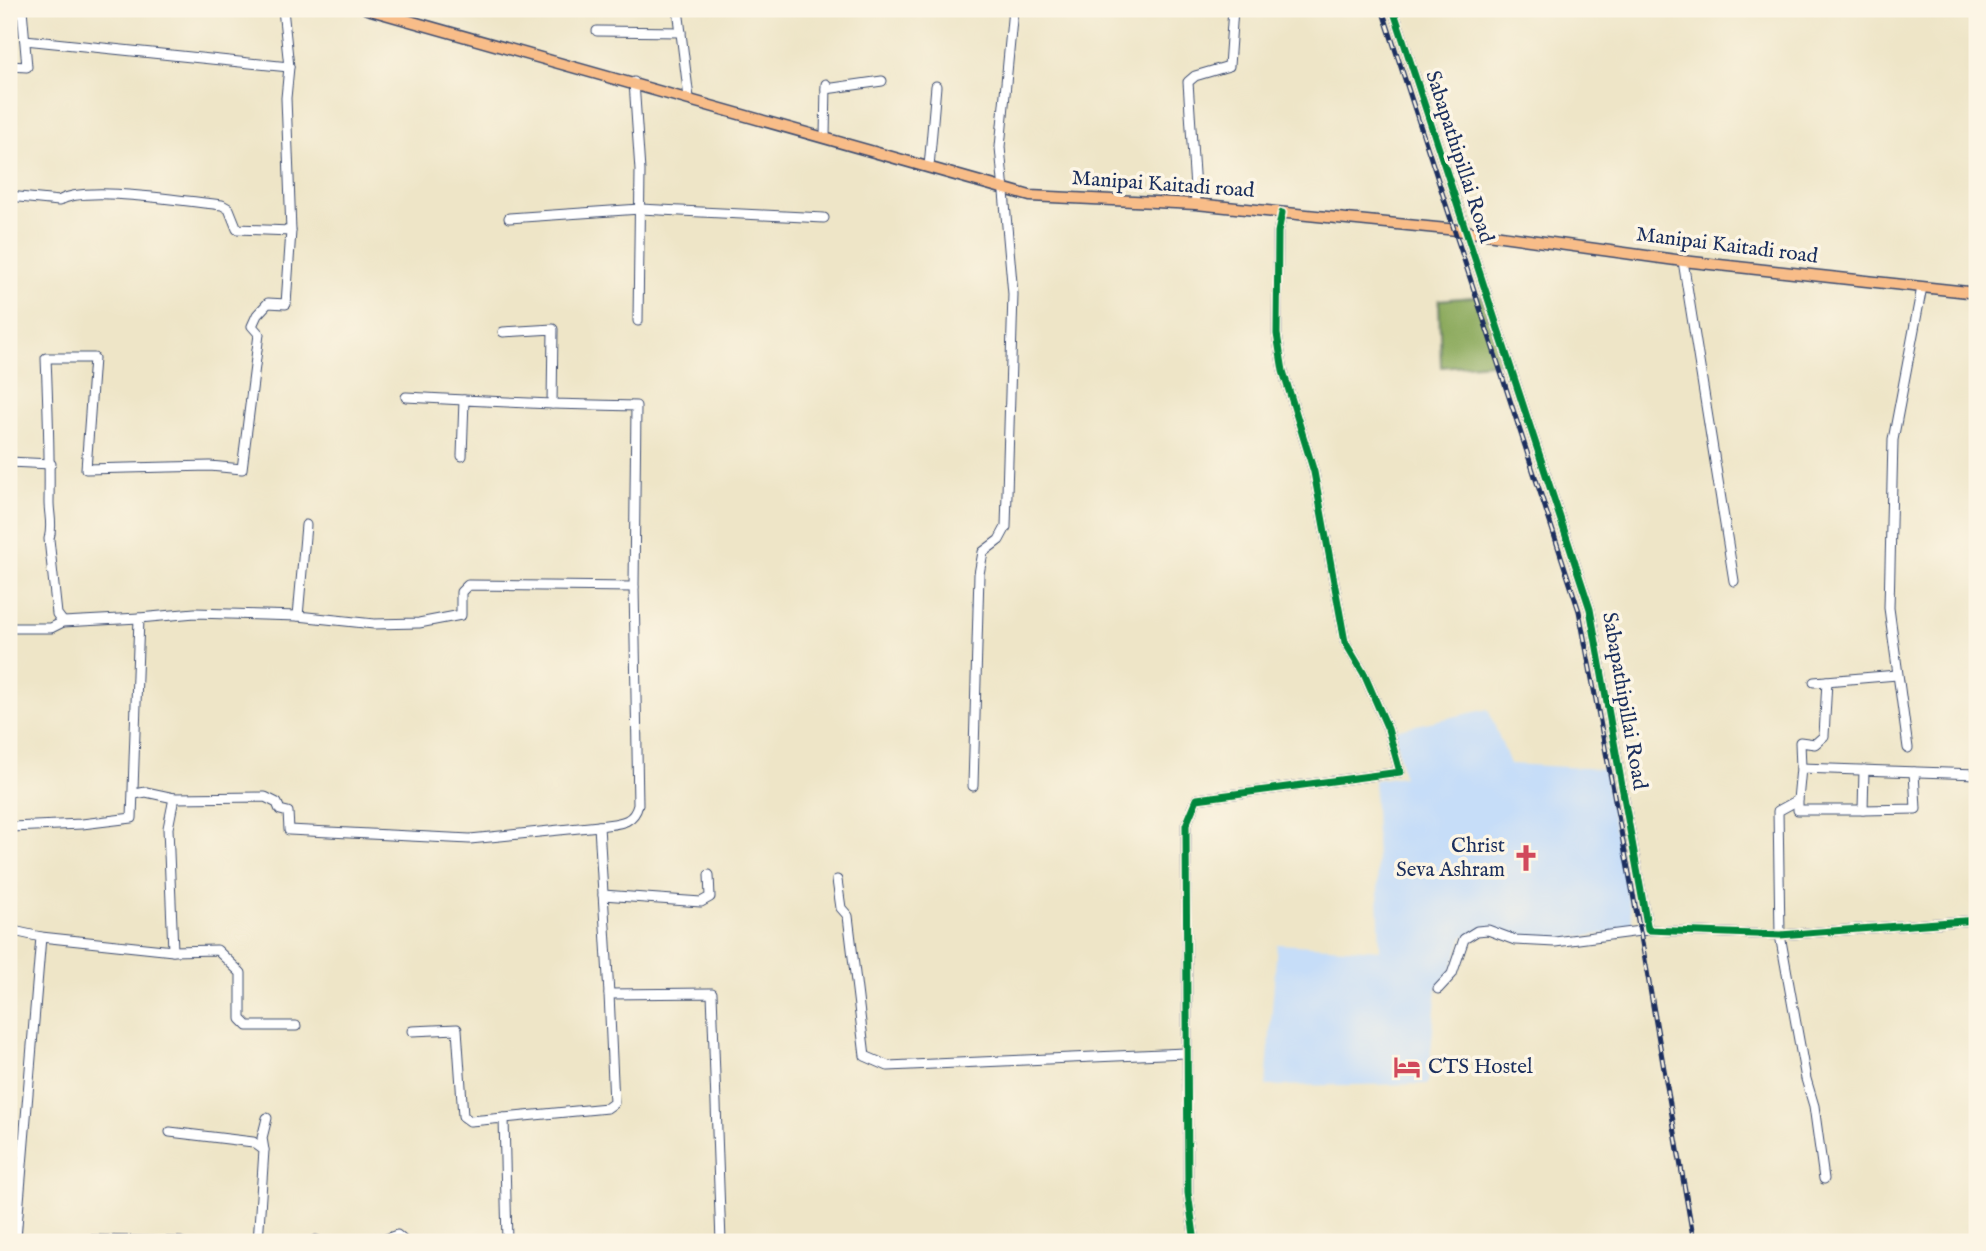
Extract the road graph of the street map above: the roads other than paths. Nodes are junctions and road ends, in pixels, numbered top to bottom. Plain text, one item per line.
1 (22, 9) edge
2 (283, 9) edge
3 (367, 9) edge
4 (678, 9) edge
5 (1013, 9) edge
6 (1233, 9) edge
7 (1393, 9) edge
8 (597, 31) dead end
9 (681, 32) junction
10 (24, 40) junction
11 (9, 66) edge
12 (289, 67) junction
13 (882, 81) dead end
14 (634, 82) junction
15 (936, 86) dead end
16 (689, 98) junction
17 (825, 137) junction
18 (929, 167) junction
19 (1006, 189) junction
20 (9, 196) edge
21 (1196, 204) junction
22 (640, 209) junction
23 (1282, 213) junction
24 (509, 218) dead end
25 (824, 218) dead end
26 (291, 231) junction
27 (1465, 232) junction
28 (1683, 261) junction
29 (1922, 287) junction
30 (1977, 292) edge
31 (638, 321) dead end
32 (503, 332) dead end
33 (405, 397) dead end
34 (464, 400) junction
35 (552, 404) junction
36 (462, 456) dead end
37 (9, 462) edge
38 (51, 464) junction
39 (306, 525) dead end
40 (1734, 581) dead end
41 (634, 587) junction
42 (298, 616) junction
43 (139, 618) junction
44 (63, 622) junction
45 (10, 628) edge
46 (1897, 675) junction
47 (1827, 681) junction
48 (1814, 682) dead end
49 (1908, 748) dead end
50 (1801, 768) junction
51 (1864, 770) junction
52 (1914, 772) junction
53 (1977, 774) edge
54 (973, 786) dead end
55 (135, 794) junction
56 (174, 798) junction
57 (1798, 800) junction
58 (1863, 810) junction
59 (599, 826) junction
60 (11, 827) dead end
61 (709, 875) dead end
62 (837, 880) dead end
63 (603, 895) junction
64 (1976, 920) edge
65 (9, 930) edge
66 (1648, 930) junction
67 (1780, 935) junction
68 (41, 937) junction
69 (1977, 940) edge
70 (173, 951) junction
71 (1438, 989) dead end
72 (609, 994) junction
73 (296, 1026) dead end
74 (412, 1031) dead end
75 (1185, 1053) junction
76 (267, 1118) dead end
77 (504, 1118) junction
78 (170, 1132) dead end
79 (264, 1150) junction
80 (1825, 1179) dead end
81 (12, 1238) edge
82 (181, 1242) edge
83 (258, 1242) edge
84 (313, 1242) edge
85 (320, 1242) edge
86 (378, 1242) edge
87 (405, 1242) edge
88 (507, 1242) edge
89 (720, 1242) edge
90 (1195, 1242) edge

1 - 10 street
2 - 12 street
3 - 14 main road, Manipai Kaitadi road
4 - 9 street
5 - 19 street
6 - 21 street
7 - 27 street, Sabapathipillai Road
8 - 9 street
9 - 16 street
10 - 11 street
10 - 12 street
12 - 26 street
13 - 17 street
14 - 16 main road, Manipai Kaitadi road
14 - 22 street
15 - 18 street
16 - 17 main road, Manipai Kaitadi road
17 - 18 main road, Manipai Kaitadi road
18 - 19 main road, Manipai Kaitadi road
19 - 21 main road, Manipai Kaitadi road
19 - 54 street
20 - 26 street
21 - 23 main road, Manipai Kaitadi road
22 - 24 street
22 - 25 street
22 - 31 street
23 - 27 main road, Manipai Kaitadi road
23 - 75 street
26 - 38 street
27 - 28 main road, Manipai Kaitadi road
27 - 66 street, Sabapathipillai Road
28 - 29 main road, Manipai Kaitadi road
28 - 40 street
29 - 30 main road, Manipai Kaitadi road
29 - 46 street
32 - 35 street
33 - 34 street
34 - 35 street
34 - 36 street
35 - 41 street
37 - 38 street
38 - 44 street
39 - 42 street
41 - 42 street
41 - 59 street
42 - 43 street
43 - 44 street
43 - 55 street
44 - 45 street
46 - 47 street
46 - 49 street
47 - 48 street
47 - 50 street
50 - 51 street
50 - 57 street
51 - 52 street
51 - 58 street
52 - 53 street
52 - 58 street
55 - 56 street
55 - 60 street
56 - 59 street
56 - 70 street
57 - 58 street
57 - 67 street
59 - 63 street
61 - 63 street
62 - 75 street
63 - 72 street
64 - 67 street
64 - 69 street
65 - 68 street
66 - 67 street
66 - 71 street
67 - 80 street
68 - 70 street
68 - 81 street
70 - 73 street
72 - 77 street
72 - 89 street
74 - 77 street
75 - 90 street
76 - 79 street
77 - 88 street
78 - 79 street
79 - 83 street
81 - 82 street
84 - 85 street
86 - 87 street

